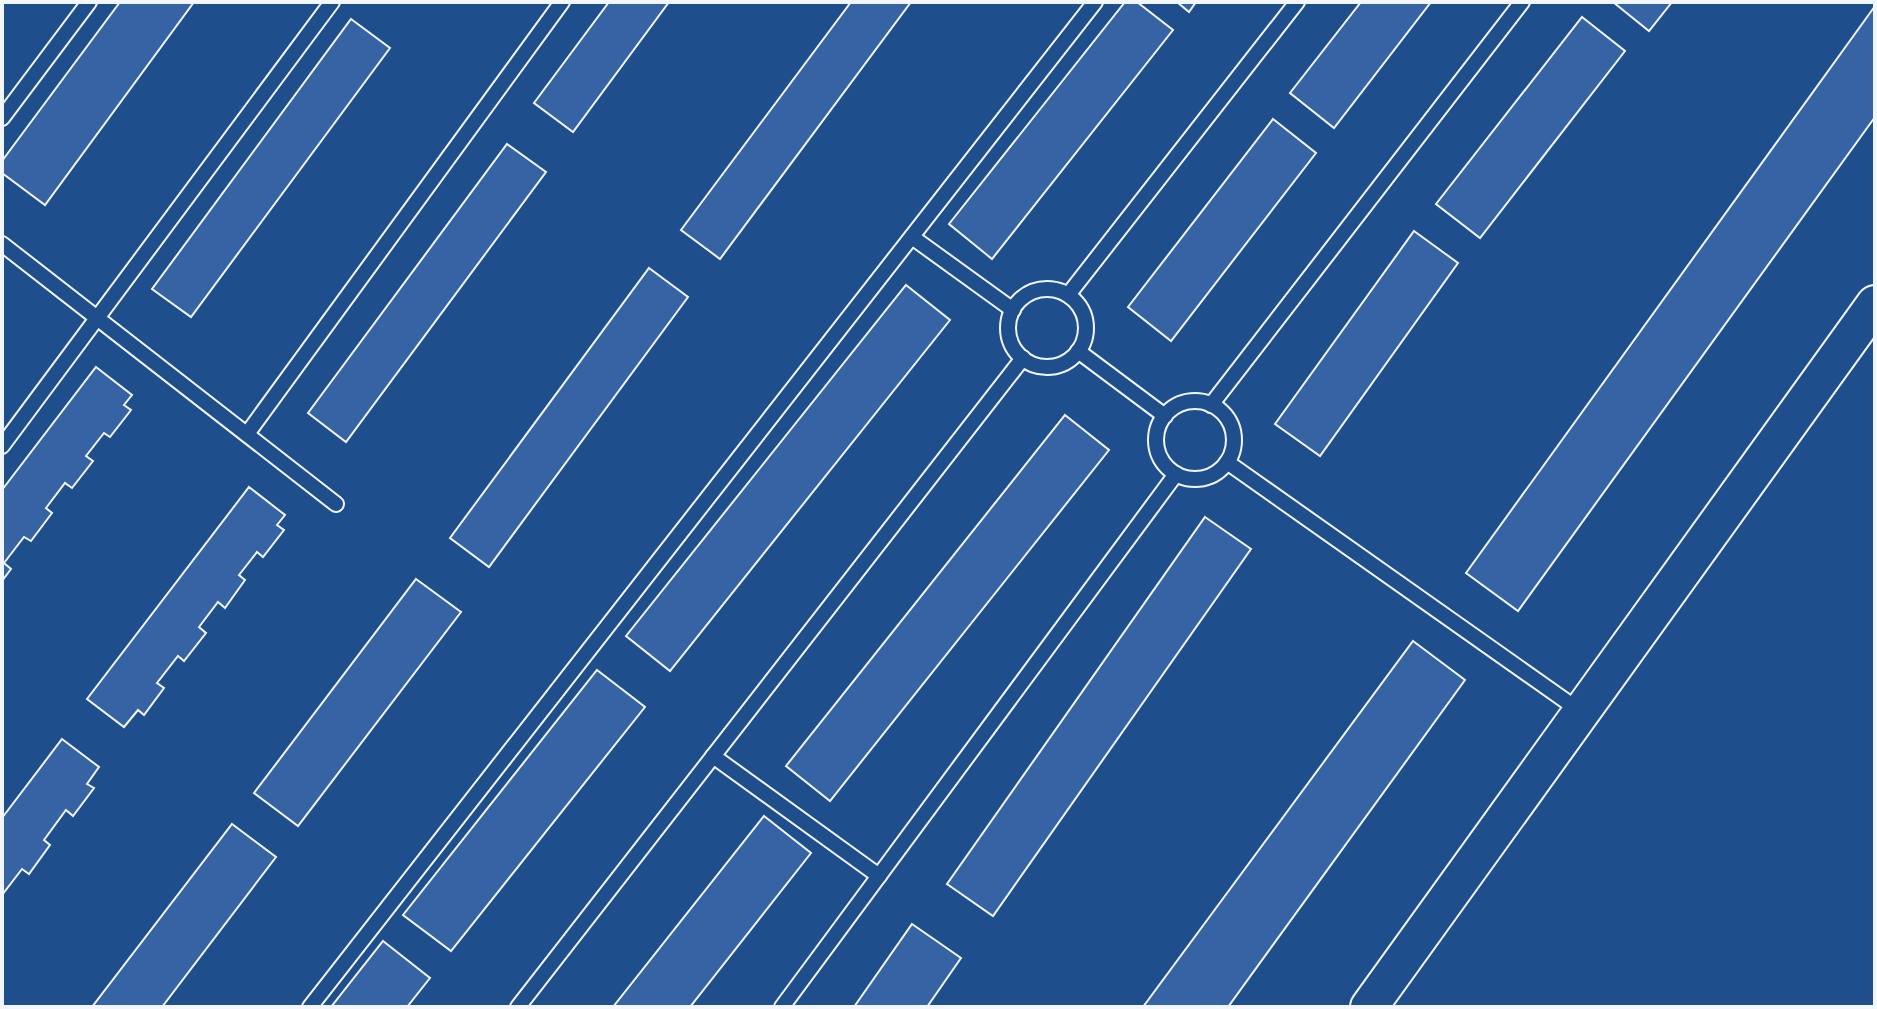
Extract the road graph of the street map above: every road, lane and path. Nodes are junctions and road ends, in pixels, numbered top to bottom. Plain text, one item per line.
1 (89, 2) edge
2 (332, 2) edge
3 (562, 2) edge
4 (1095, 2) edge
5 (1297, 2) edge
6 (1522, 2) edge
7 (2, 118) edge
8 (912, 237) junction
9 (2, 244) edge
10 (1068, 295) junction
11 (1875, 304) edge
12 (1013, 310) junction
13 (97, 318) junction
14 (1078, 351) junction
15 (1023, 358) junction
16 (1211, 405) junction
17 (1165, 416) junction
18 (247, 434) junction
19 (2, 446) edge
20 (1227, 462) junction
21 (1176, 474) junction
22 (336, 504) dead end
23 (1581, 712) junction
24 (713, 756) junction
25 (879, 876) junction
26 (310, 1007) edge
27 (518, 1007) edge
28 (782, 1007) edge
29 (1369, 1007) edge

1 - 7 lane
2 - 13 lane
3 - 18 lane
4 - 8 lane
5 - 10 lane
6 - 16 lane
8 - 12 lane
8 - 26 lane
9 - 13 lane
10 - 12 lane
10 - 14 lane
11 - 23 street
12 - 15 lane
13 - 18 lane
13 - 19 lane
14 - 15 lane
14 - 17 lane
15 - 24 lane
16 - 17 lane
16 - 20 lane
17 - 21 lane
18 - 22 lane
20 - 21 lane
20 - 23 lane
21 - 25 lane
23 - 29 street
24 - 25 lane
24 - 27 lane
25 - 28 lane

